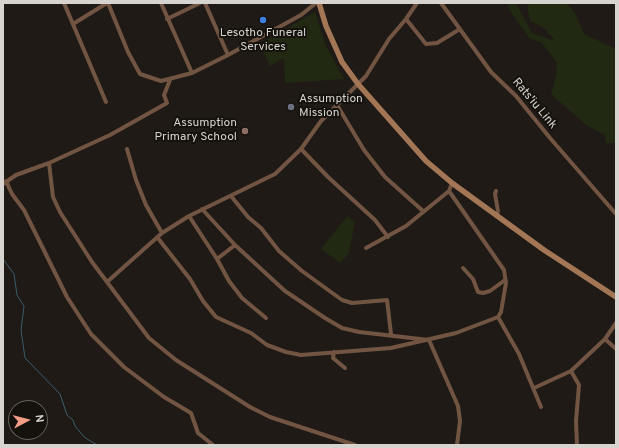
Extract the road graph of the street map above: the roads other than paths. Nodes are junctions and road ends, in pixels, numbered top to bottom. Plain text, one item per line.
1 (64, 3) edge
2 (108, 3) edge
3 (161, 3) edge
4 (200, 3) edge
5 (205, 3) edge
6 (316, 3) edge
7 (319, 3) edge
8 (417, 3) edge
9 (441, 3) edge
10 (167, 19) junction
11 (406, 19) junction
12 (73, 24) junction
13 (460, 29) junction
14 (228, 55) junction
15 (192, 73) junction
16 (170, 80) junction
17 (358, 84) junction
18 (106, 102) dead end
19 (337, 104) junction
20 (126, 149) dead end
21 (301, 149) junction
22 (49, 163) junction
23 (5, 182) edge
24 (452, 183) junction
25 (449, 191) junction
26 (496, 192) dead end
27 (231, 196) junction
28 (202, 209) junction
29 (423, 212) junction
30 (616, 214) edge
31 (497, 215) junction
32 (189, 216) junction
33 (162, 233) junction
34 (158, 237) junction
35 (388, 237) junction
36 (235, 245) junction
37 (366, 248) dead end
38 (216, 259) junction
39 (463, 268) dead end
40 (505, 280) junction
41 (107, 282) junction
42 (616, 297) edge
43 (498, 316) junction
44 (266, 318) dead end
45 (616, 323) edge
46 (391, 334) junction
47 (605, 339) junction
48 (429, 340) junction
49 (616, 349) edge
50 (334, 352) junction
51 (345, 368) dead end
52 (571, 371) junction
53 (534, 388) junction
54 (541, 406) dead end
55 (213, 445) edge
56 (355, 445) edge
57 (457, 445) edge
58 (577, 445) edge

1 - 12 street
2 - 12 street
2 - 16 street
3 - 10 street
4 - 10 street
5 - 14 street
6 - 14 street
7 - 17 main road
8 - 11 street
9 - 13 street, Rats'iu Link
10 - 15 street
11 - 13 street
11 - 17 street
12 - 18 street
13 - 30 street, Rats'iu Link
14 - 15 street
15 - 16 street
16 - 22 street
17 - 19 street
17 - 24 main road
19 - 21 street
19 - 29 street
20 - 33 street
21 - 27 street
21 - 35 street
22 - 23 street
22 - 41 street
23 - 55 street
24 - 25 street
24 - 31 main road
25 - 29 street
25 - 40 street
26 - 31 street
27 - 28 street
27 - 46 street
28 - 32 street
28 - 36 street
29 - 35 street
31 - 42 main road
32 - 33 street
32 - 38 street
33 - 34 street
34 - 41 street
34 - 50 street
35 - 37 street
36 - 38 street
36 - 46 street
38 - 44 street
39 - 40 street
40 - 43 street
41 - 56 street
43 - 48 street
43 - 53 street
45 - 47 street
46 - 48 street
47 - 49 street
47 - 52 street
48 - 50 street
48 - 57 street
50 - 51 street
52 - 53 street
52 - 58 street
53 - 54 street

